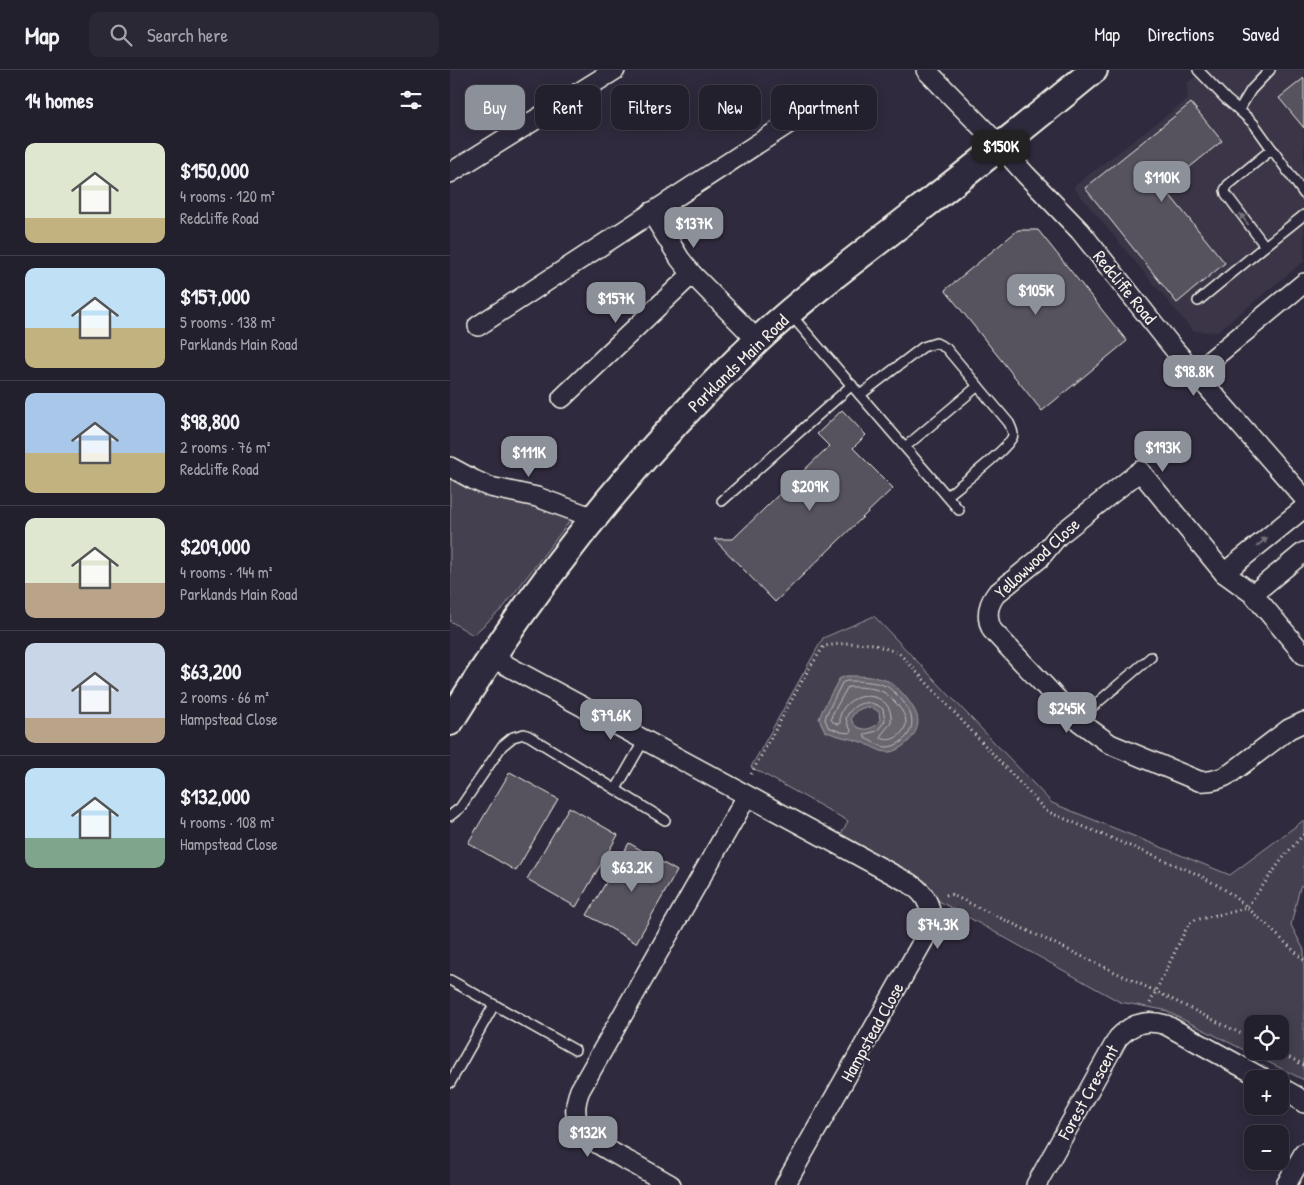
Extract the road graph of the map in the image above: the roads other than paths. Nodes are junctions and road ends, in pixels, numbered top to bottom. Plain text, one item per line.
1 (615, 70) edge
2 (926, 70) edge
3 (1094, 70) edge
4 (1198, 70) edge
5 (1270, 70) edge
6 (1238, 110) junction
7 (778, 130) edge
8 (1000, 146) junction
9 (1272, 149) junction
10 (450, 173) edge
11 (1304, 194) edge
12 (651, 212) junction
13 (1304, 215) edge
14 (1264, 246) junction
15 (692, 274) junction
16 (1304, 283) edge
17 (1198, 301) dead end
18 (789, 312) junction
19 (478, 326) dead end
20 (758, 341) junction
21 (1195, 372) junction
22 (852, 385) junction
23 (978, 386) junction
24 (860, 395) junction
25 (562, 398) dead end
26 (905, 447) junction
27 (450, 467) edge
28 (947, 496) junction
29 (1304, 498) edge
30 (722, 501) dead end
31 (1304, 508) edge
32 (959, 510) dead end
33 (594, 518) junction
34 (1304, 552) edge
35 (1224, 573) junction
36 (1253, 594) junction
37 (1304, 655) edge
38 (491, 657) junction
39 (1151, 657) dead end
40 (450, 720) edge
41 (1077, 720) junction
42 (1304, 722) edge
43 (644, 740) junction
44 (616, 789) junction
45 (747, 796) junction
46 (450, 816) edge
47 (665, 820) dead end
48 (450, 980) edge
49 (494, 1005) junction
50 (575, 1050) dead end
51 (1248, 1070) edge
52 (450, 1083) edge
53 (1289, 1092) edge
54 (1304, 1103) edge
55 (1304, 1153) edge
56 (671, 1185) edge
57 (785, 1185) edge
58 (1036, 1185) edge
59 (1286, 1185) edge

1 - 10 street
2 - 8 street, Redcliffe Road
3 - 8 street, Parklands Main Road
4 - 6 lane
5 - 6 lane
6 - 9 lane
7 - 12 street
8 - 18 street, Parklands Main Road
8 - 21 street, Redcliffe Road
9 - 11 lane
14 -> 9 lane
12 - 15 street
12 - 19 street
13 - 14 lane
14 - 17 lane
15 - 20 street
15 - 25 street
16 - 21 street
18 - 20 street, Parklands Main Road
18 - 22 lane
20 - 33 street, Parklands Main Road
21 - 29 street, Redcliffe Road
22 - 24 lane
22 - 30 lane
23 - 24 lane
23 - 26 lane
23 - 28 lane
24 - 26 lane
26 - 28 lane
27 - 33 street
28 - 32 lane
35 -> 31 street
33 - 38 street, Parklands Main Road
34 - 36 street
35 - 36 street, Yellowwood Close
35 - 41 street, Yellowwood Close
36 - 37 street, Yellowwood Close
38 - 40 street, Parklands Main Road
38 - 43 street
39 - 41 lane
41 - 42 street, Yellowwood Close
43 - 44 lane
43 - 45 street
44 - 46 lane
44 - 47 lane
45 - 56 street
45 - 57 street, Hampstead Close
48 - 49 lane
49 - 50 lane
49 - 52 lane
51 - 58 street, Forest Crescent
53 - 54 street
55 - 59 street

